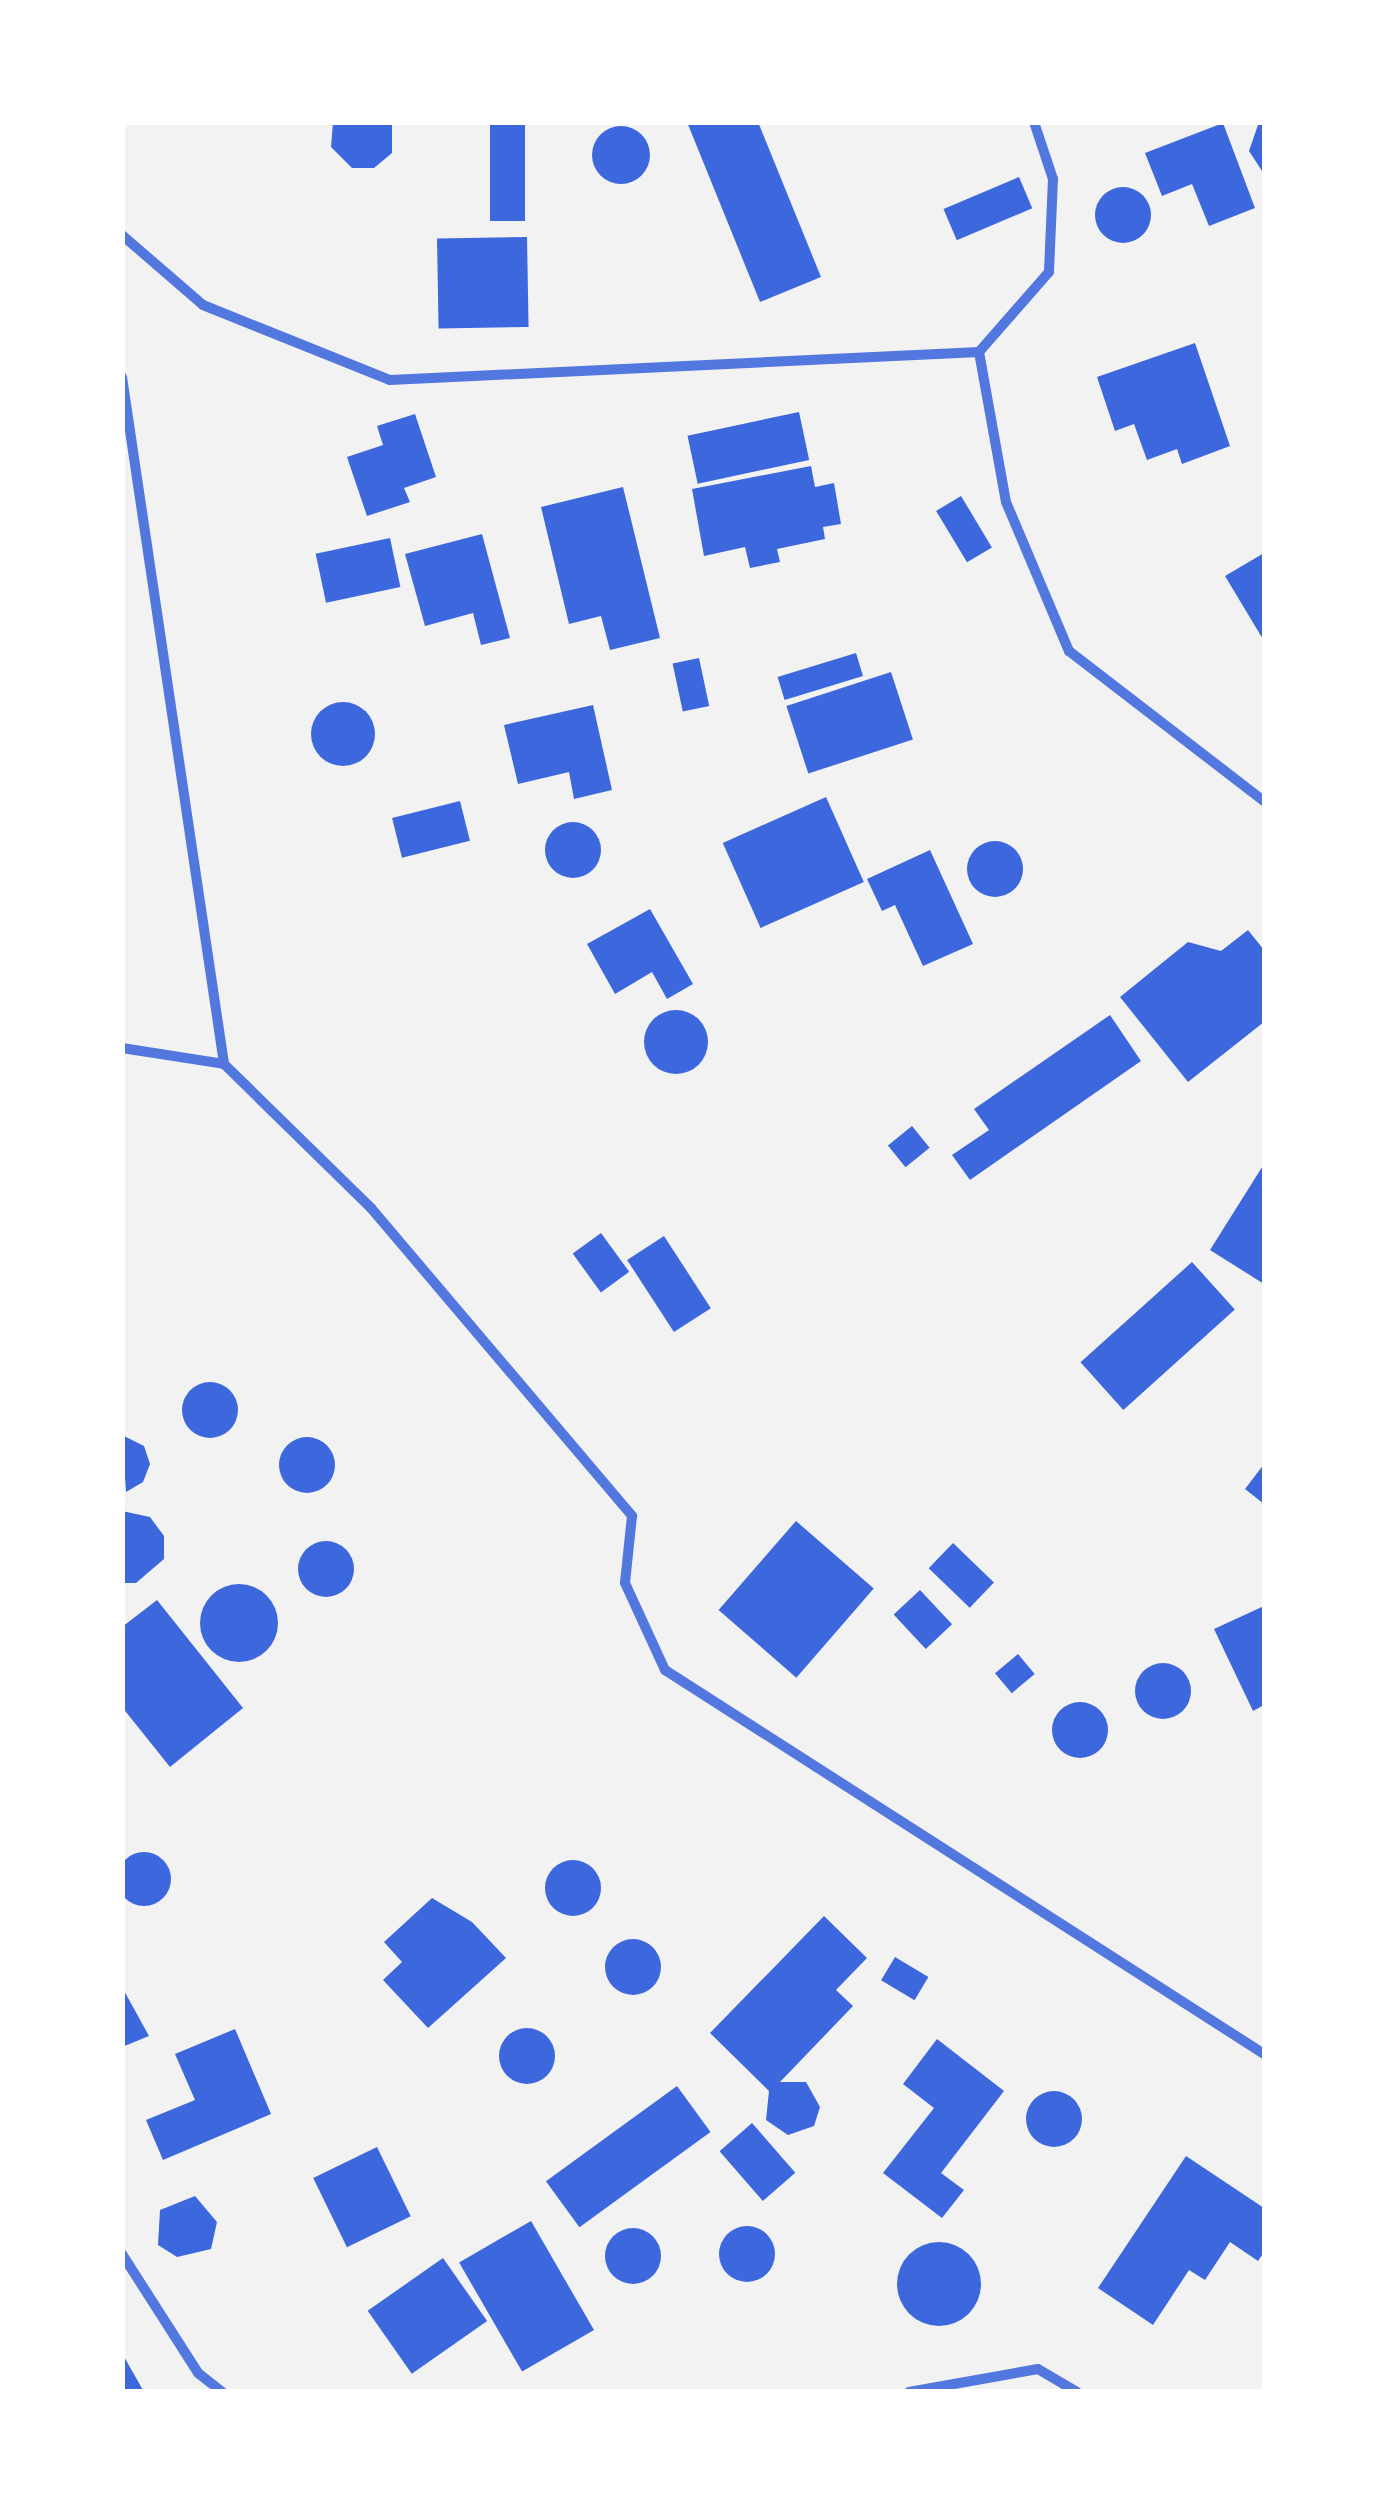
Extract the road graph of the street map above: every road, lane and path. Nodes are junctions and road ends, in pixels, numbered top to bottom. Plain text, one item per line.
1 (1034, 122) edge
2 (122, 235) edge
3 (979, 352) junction
4 (122, 377) edge
5 (1264, 801) edge
6 (122, 1048) edge
7 (224, 1064) junction
8 (1264, 2054) edge
9 (122, 2254) edge
10 (222, 2392) edge
11 (909, 2392) edge
12 (1077, 2392) edge

1 - 3 street
2 - 3 street
3 - 5 street
4 - 7 street
6 - 7 street
7 - 8 street
9 - 10 street
11 - 12 street

